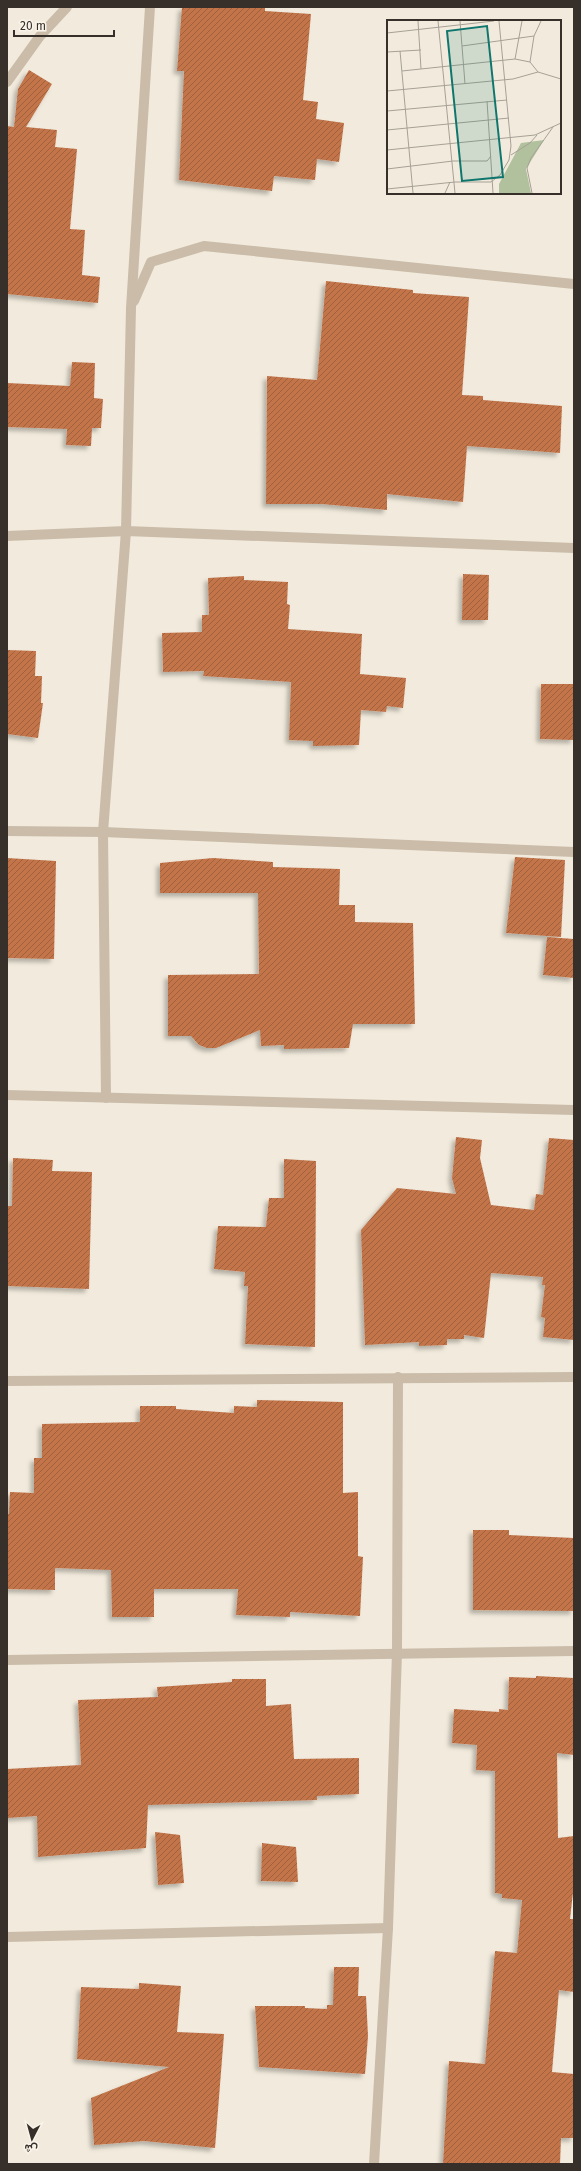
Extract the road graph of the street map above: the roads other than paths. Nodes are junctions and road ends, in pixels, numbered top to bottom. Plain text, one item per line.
1 (68, 7) edge
2 (150, 7) edge
3 (7, 82) edge
4 (574, 284) edge
5 (131, 308) junction
6 (126, 531) junction
7 (7, 536) edge
8 (574, 548) edge
9 (7, 831) edge
10 (102, 832) junction
11 (574, 852) edge
12 (7, 1094) edge
13 (106, 1098) junction
14 (574, 1110) edge
15 (398, 1377) junction
16 (574, 1377) edge
17 (7, 1381) edge
18 (574, 1651) edge
19 (397, 1652) junction
20 (7, 1660) edge
21 (388, 1928) junction
22 (7, 1937) edge
23 (374, 2164) edge

1 - 3 street
2 - 5 street
4 - 5 street
5 - 6 street
6 - 7 street
6 - 8 street
6 - 10 street
9 - 10 street
10 - 11 street
10 - 13 street
12 - 13 street
13 - 14 street
15 - 16 street
15 - 17 street
15 - 19 street
18 - 19 street
19 - 20 street
19 - 21 street
21 - 22 street
21 - 23 street

